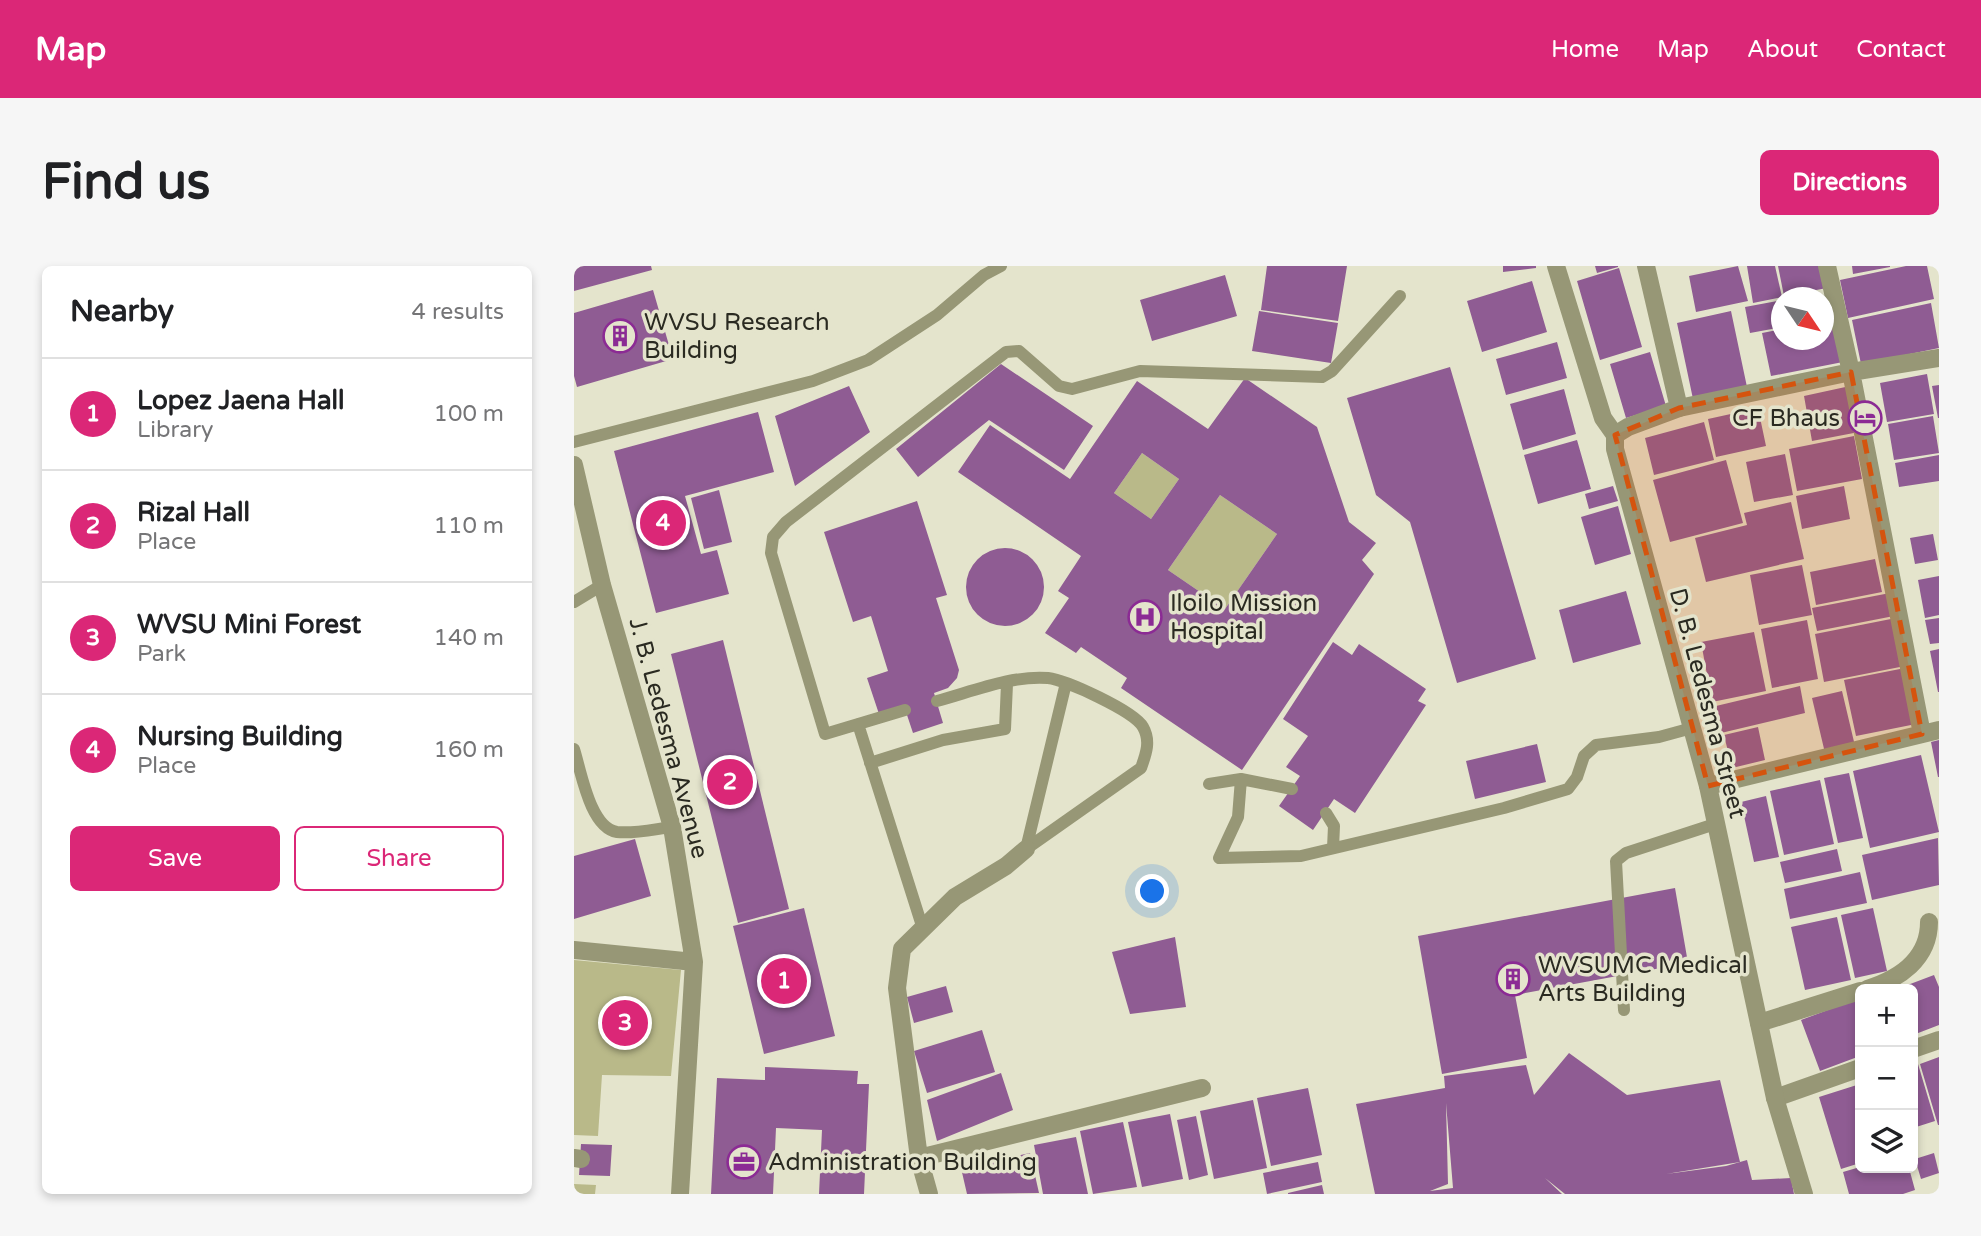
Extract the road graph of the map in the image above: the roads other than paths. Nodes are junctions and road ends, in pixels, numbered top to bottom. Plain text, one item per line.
1 (1001, 266) edge
2 (1556, 266) edge
3 (1646, 266) edge
4 (1827, 266) edge
5 (1400, 296) dead end
6 (1939, 358) edge
7 (1851, 372) junction
8 (1679, 408) junction
9 (1615, 435) junction
10 (574, 442) edge
11 (574, 465) edge
12 (602, 585) junction
13 (574, 602) edge
14 (1066, 683) junction
15 (1007, 684) junction
16 (937, 701) dead end
17 (905, 710) dead end
18 (858, 724) junction
19 (1692, 728) junction
20 (1931, 732) edge
21 (574, 749) edge
22 (870, 763) junction
23 (1241, 779) junction
24 (1209, 784) dead end
25 (1709, 786) junction
26 (1292, 789) dead end
27 (1326, 813) dead end
28 (1715, 824) junction
29 (672, 827) junction
30 (1333, 848) junction
31 (1026, 849) junction
32 (1929, 922) dead end
33 (923, 929) junction
34 (574, 950) edge
35 (694, 962) junction
36 (1883, 984) edge
37 (1855, 993) edge
38 (1624, 1010) dead end
39 (1759, 1023) junction
40 (1939, 1040) edge
41 (1918, 1047) edge
42 (1855, 1070) edge
43 (1202, 1088) dead end
44 (1775, 1098) junction
45 (919, 1157) junction
46 (680, 1194) edge
47 (929, 1194) edge
48 (1804, 1194) edge

1 - 10 lane
2 - 9 street, D. B. Ledesma Street
3 - 8 street
4 - 7 street
5 - 18 lane
6 - 7 street
7 - 8 street
7 - 20 street
8 - 9 street
9 - 19 street, D. B. Ledesma Street
11 - 12 street, J. B. Ledesma Avenue
12 - 13 lane
12 - 29 street, J. B. Ledesma Avenue
14 - 15 lane
14 - 31 lane
14 - 31 lane
15 - 16 lane
15 - 22 lane
17 - 18 lane
18 - 22 lane
19 - 25 street, D. B. Ledesma Street
19 - 30 lane
20 - 25 street
21 - 29 lane
22 - 33 lane
23 - 24 lane
23 - 26 lane
23 - 30 lane
25 - 28 street, D. B. Ledesma Street
27 - 30 lane
28 - 38 lane
28 - 39 street, D. B. Ledesma Street
29 - 35 street, J. B. Ledesma Avenue
31 - 33 street
32 - 36 street
33 - 45 street
34 - 35 street
35 - 46 street, J. B. Ledesma Avenue
37 - 39 street
39 - 44 street, D. B. Ledesma Street
40 - 41 street
42 - 44 street
43 - 45 street
44 - 48 street, D. B. Ledesma Street
45 - 47 street

